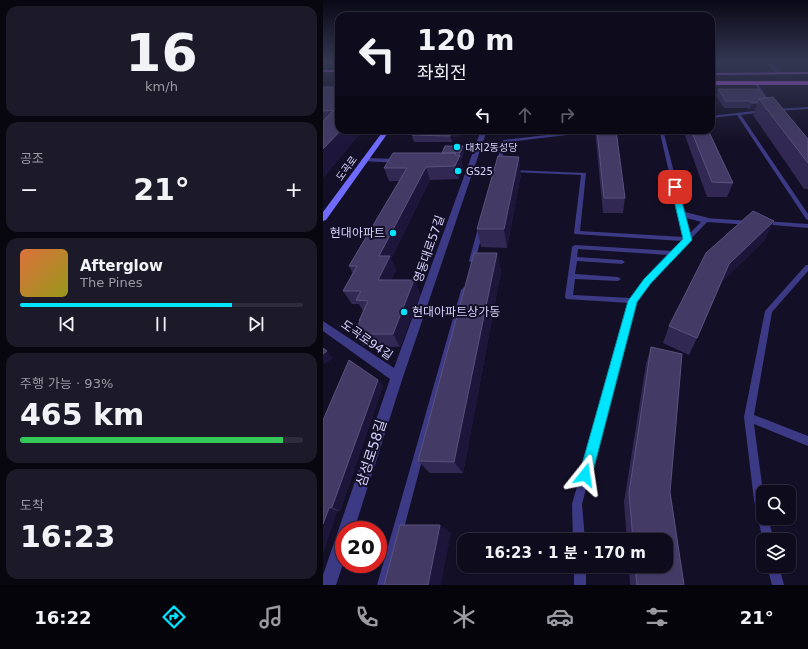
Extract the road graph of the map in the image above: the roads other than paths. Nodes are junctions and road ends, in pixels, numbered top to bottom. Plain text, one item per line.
1 (759, 88) edge
2 (808, 108) edge
3 (774, 110) junction
4 (738, 114) junction
5 (779, 115) edge
6 (715, 117) edge
7 (384, 134) edge
8 (482, 134) edge
9 (565, 134) edge
10 (661, 134) edge
11 (364, 160) junction
12 (411, 161) edge
13 (681, 214) junction
14 (484, 216) edge
15 (323, 218) edge
16 (808, 218) edge
17 (706, 220) junction
18 (808, 226) edge
19 (688, 240) junction
20 (675, 253) junction
21 (574, 259) junction
22 (622, 262) dead end
23 (808, 267) edge
24 (572, 276) junction
25 (618, 279) dead end
26 (633, 301) junction
27 (323, 325) edge
28 (397, 377) junction
29 (749, 417) junction
30 (808, 441) edge
31 (349, 521) edge
32 (579, 533) edge
33 (766, 533) edge
34 (335, 564) edge
35 (579, 573) edge
36 (775, 573) edge
37 (328, 585) edge
38 (383, 585) edge
39 (580, 585) edge
40 (778, 585) edge

1 - 3 lane
2 - 3 lane
3 - 4 lane
3 - 5 lane
4 - 6 lane
4 - 16 lane
7 - 11 main road, 도곡로
8 - 28 street, 영동대로57길
9 - 19 lane
10 - 13 lane
11 - 12 street
11 - 15 main road, 도곡로
13 - 17 street
13 - 19 lane
14 - 38 lane
17 - 18 lane
17 - 19 lane
19 - 20 lane
20 - 21 lane
20 - 26 lane
21 - 22 lane
21 - 24 lane
23 - 29 lane
24 - 25 lane
24 - 26 lane
26 - 32 lane
27 - 28 street, 도곡로94길
28 - 31 street, 삼성로58길
29 - 30 lane
29 - 33 lane
34 - 37 street
35 - 39 lane
36 - 40 lane

